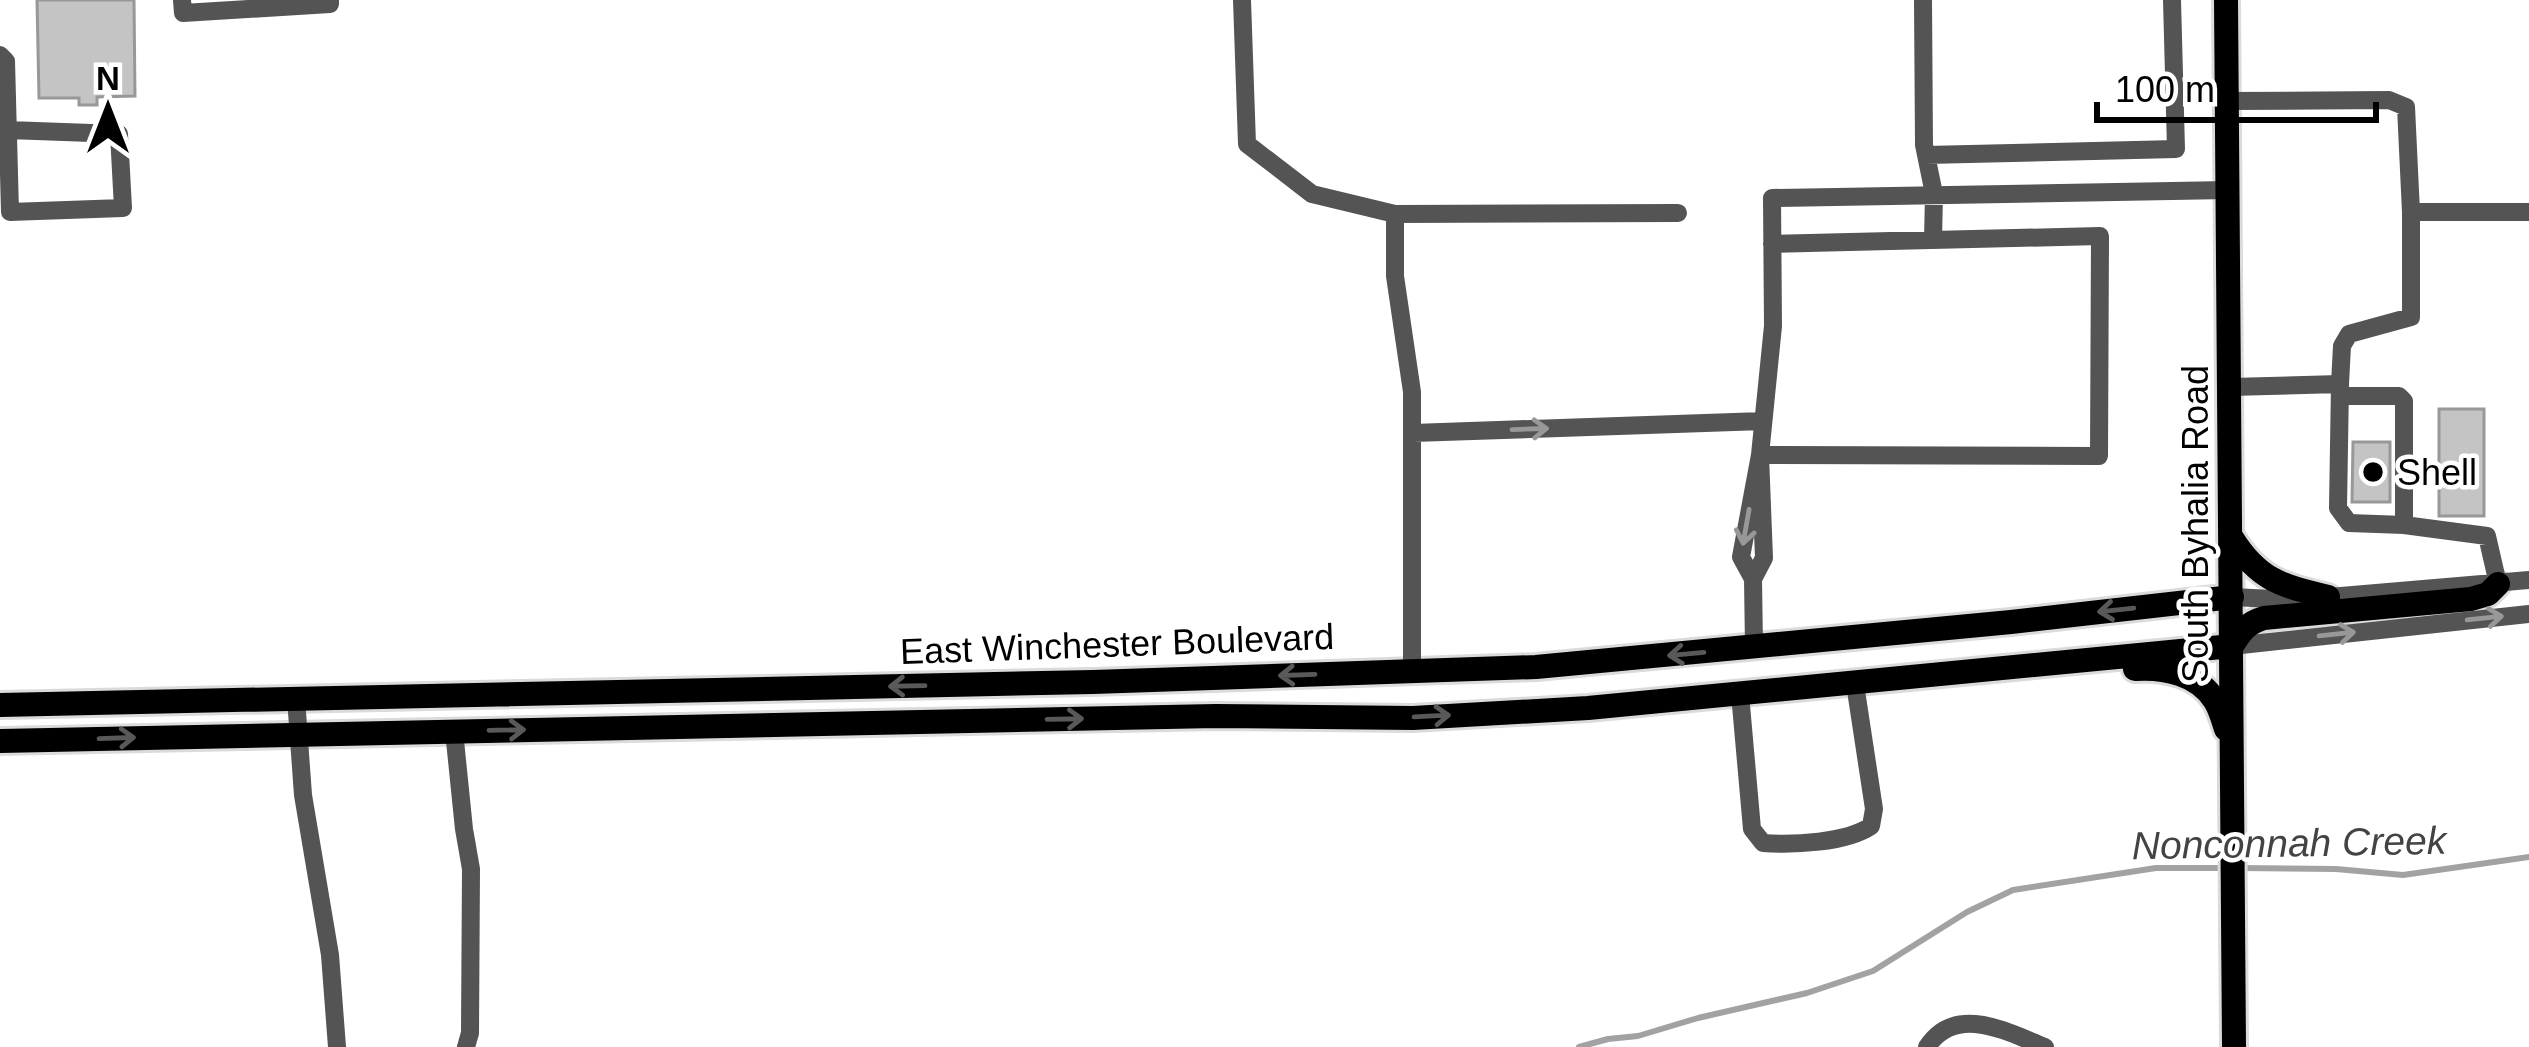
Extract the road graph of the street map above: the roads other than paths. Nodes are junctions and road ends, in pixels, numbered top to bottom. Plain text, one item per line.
1 (182, 0) edge
2 (330, 0) edge
3 (1242, 0) edge
4 (1923, 0) edge
5 (2172, 0) edge
6 (2226, 0) edge
7 (0, 55) edge
8 (2228, 101) junction
9 (8, 130) junction
10 (1926, 155) junction
11 (2228, 190) junction
12 (1934, 194) junction
13 (5, 212) edge
14 (2411, 212) junction
15 (2529, 212) edge
16 (1678, 213) dead end
17 (1396, 214) junction
18 (1933, 240) junction
19 (1772, 244) junction
20 (2230, 387) junction
21 (2340, 390) junction
22 (1763, 421) junction
23 (1413, 433) junction
24 (1760, 454) junction
25 (2404, 525) junction
26 (2232, 538) junction
27 (2529, 580) edge
28 (2498, 584) junction
29 (2232, 597) junction
30 (2328, 597) junction
31 (2529, 614) edge
32 (2232, 646) junction
33 (1754, 647) junction
34 (1412, 671) junction
35 (1906, 679) junction
36 (1855, 683) junction
37 (1740, 694) junction
38 (296, 698) junction
39 (0, 705) edge
40 (454, 731) junction
41 (298, 734) junction
42 (0, 741) edge
43 (2232, 744) junction
44 (337, 1047) edge
45 (466, 1047) edge
46 (1927, 1047) edge
47 (2045, 1047) edge
48 (2234, 1047) edge

1 - 2 street
3 - 17 street
4 - 10 street
5 - 10 street
6 - 8 main road, South Byhalia Road
7 - 9 street
8 - 11 main road, South Byhalia Road
8 - 14 street
9 - 13 street
9 - 13 street
10 - 12 street
11 - 12 street
11 - 20 main road, South Byhalia Road
12 - 18 street
12 - 19 street
14 - 15 street
14 - 21 street
16 - 17 street
17 - 23 street
18 - 19 street
18 - 24 street
19 - 22 street
20 - 21 street
20 - 26 main road, South Byhalia Road
21 - 25 street
21 - 25 street
23 -> 22 street
22 - 24 street
23 - 34 street
24 - 33 street
25 - 28 street
26 - 29 main road, South Byhalia Road
26 - 30 main road
27 - 28 street
28 - 30 street
28 - 32 main road
29 - 30 street
29 - 32 main road, South Byhalia Road
29 -> 33 main road, East Winchester Boulevard
29 - 35 main road
32 -> 31 street
32 - 35 main road, East Winchester Boulevard
32 - 43 main road, South Byhalia Road
33 -> 34 main road, East Winchester Boulevard
33 - 37 main road
34 -> 38 main road, East Winchester Boulevard
35 - 36 main road, East Winchester Boulevard
35 - 43 main road
36 - 37 main road, East Winchester Boulevard
36 - 37 street
40 -> 37 main road, East Winchester Boulevard
38 - 39 main road, East Winchester Boulevard
38 - 41 street
40 - 41 main road, East Winchester Boulevard
40 - 45 street
42 -> 41 main road, East Winchester Boulevard
41 - 44 street
43 - 48 main road, South Byhalia Road
46 - 47 street

